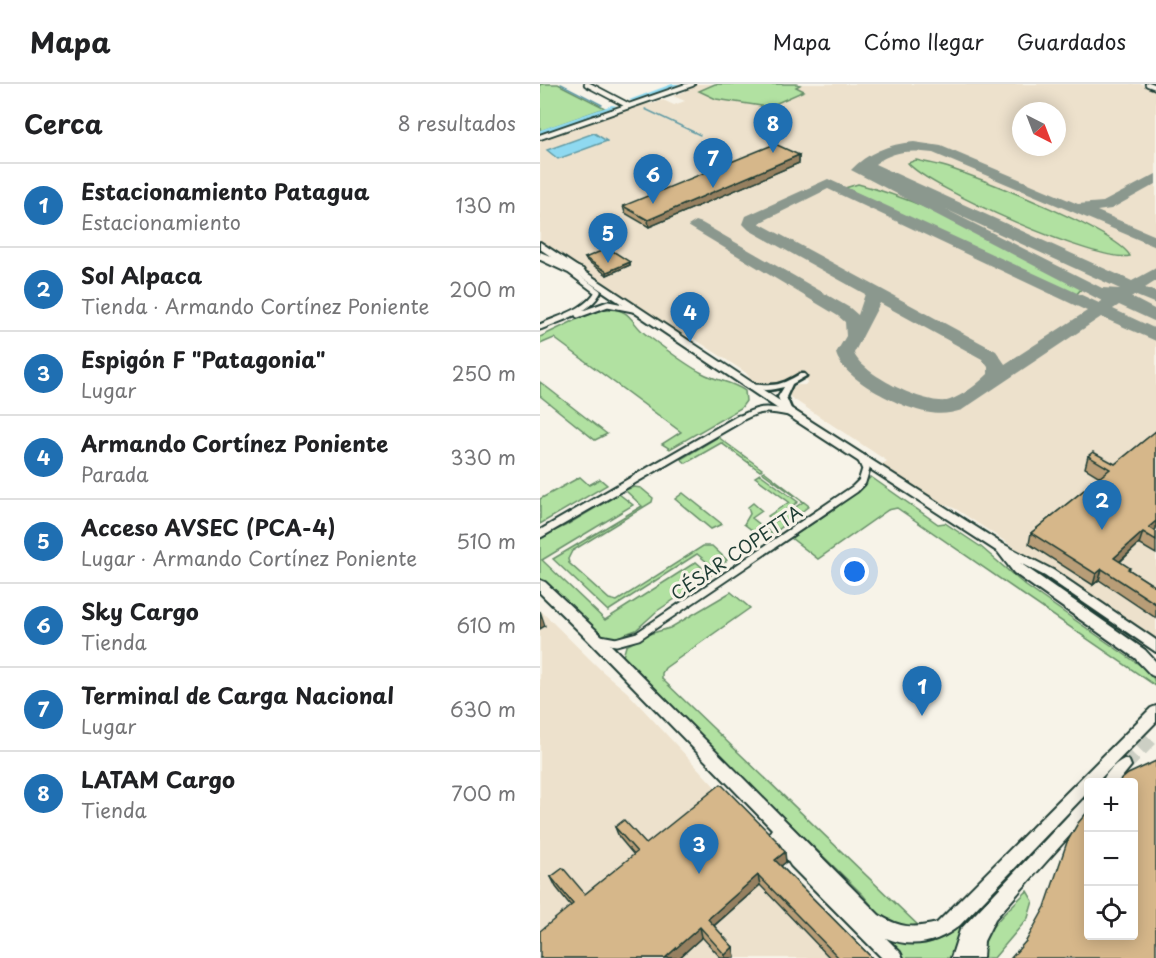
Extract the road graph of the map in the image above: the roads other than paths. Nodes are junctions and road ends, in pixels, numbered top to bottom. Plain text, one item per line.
1 (587, 84) edge
2 (685, 84) edge
3 (692, 84) edge
4 (1148, 84) edge
5 (1156, 87) edge
6 (628, 105) junction
7 (540, 136) edge
8 (540, 245) edge
9 (540, 256) edge
10 (580, 271) junction
11 (638, 310) junction
12 (540, 327) edge
13 (540, 332) edge
14 (802, 376) dead end
15 (790, 383) junction
16 (753, 386) junction
17 (791, 412) junction
18 (857, 454) junction
19 (540, 534) edge
20 (997, 546) junction
21 (540, 585) edge
22 (592, 635) junction
23 (1156, 647) edge
24 (1156, 671) edge
25 (1156, 712) edge
26 (1124, 766) tunnel mouth
27 (1113, 778) edge
28 (759, 805) junction
29 (1084, 810) edge
30 (994, 908) junction
31 (894, 958) edge
32 (960, 958) edge
33 (974, 958) edge

1 - 6 street
2 - 6 street
3 - 6 street
4 - 5 street
6 - 7 street
8 - 10 highway
9 - 10 highway
9 - 12 street
10 - 11 highway
11 - 13 street
11 - 16 highway
14 - 15 street
15 - 16 street
15 - 17 street
16 - 17 highway
17 - 18 highway
17 - 19 street
18 - 20 highway
18 - 22 street, CÉSAR COPETTA
20 - 23 highway
20 - 24 highway
21 - 22 highway
22 - 28 highway
25 - 28 highway
26 - 27 highway
28 - 31 highway
29 - 30 highway
30 - 32 highway
30 - 33 highway

